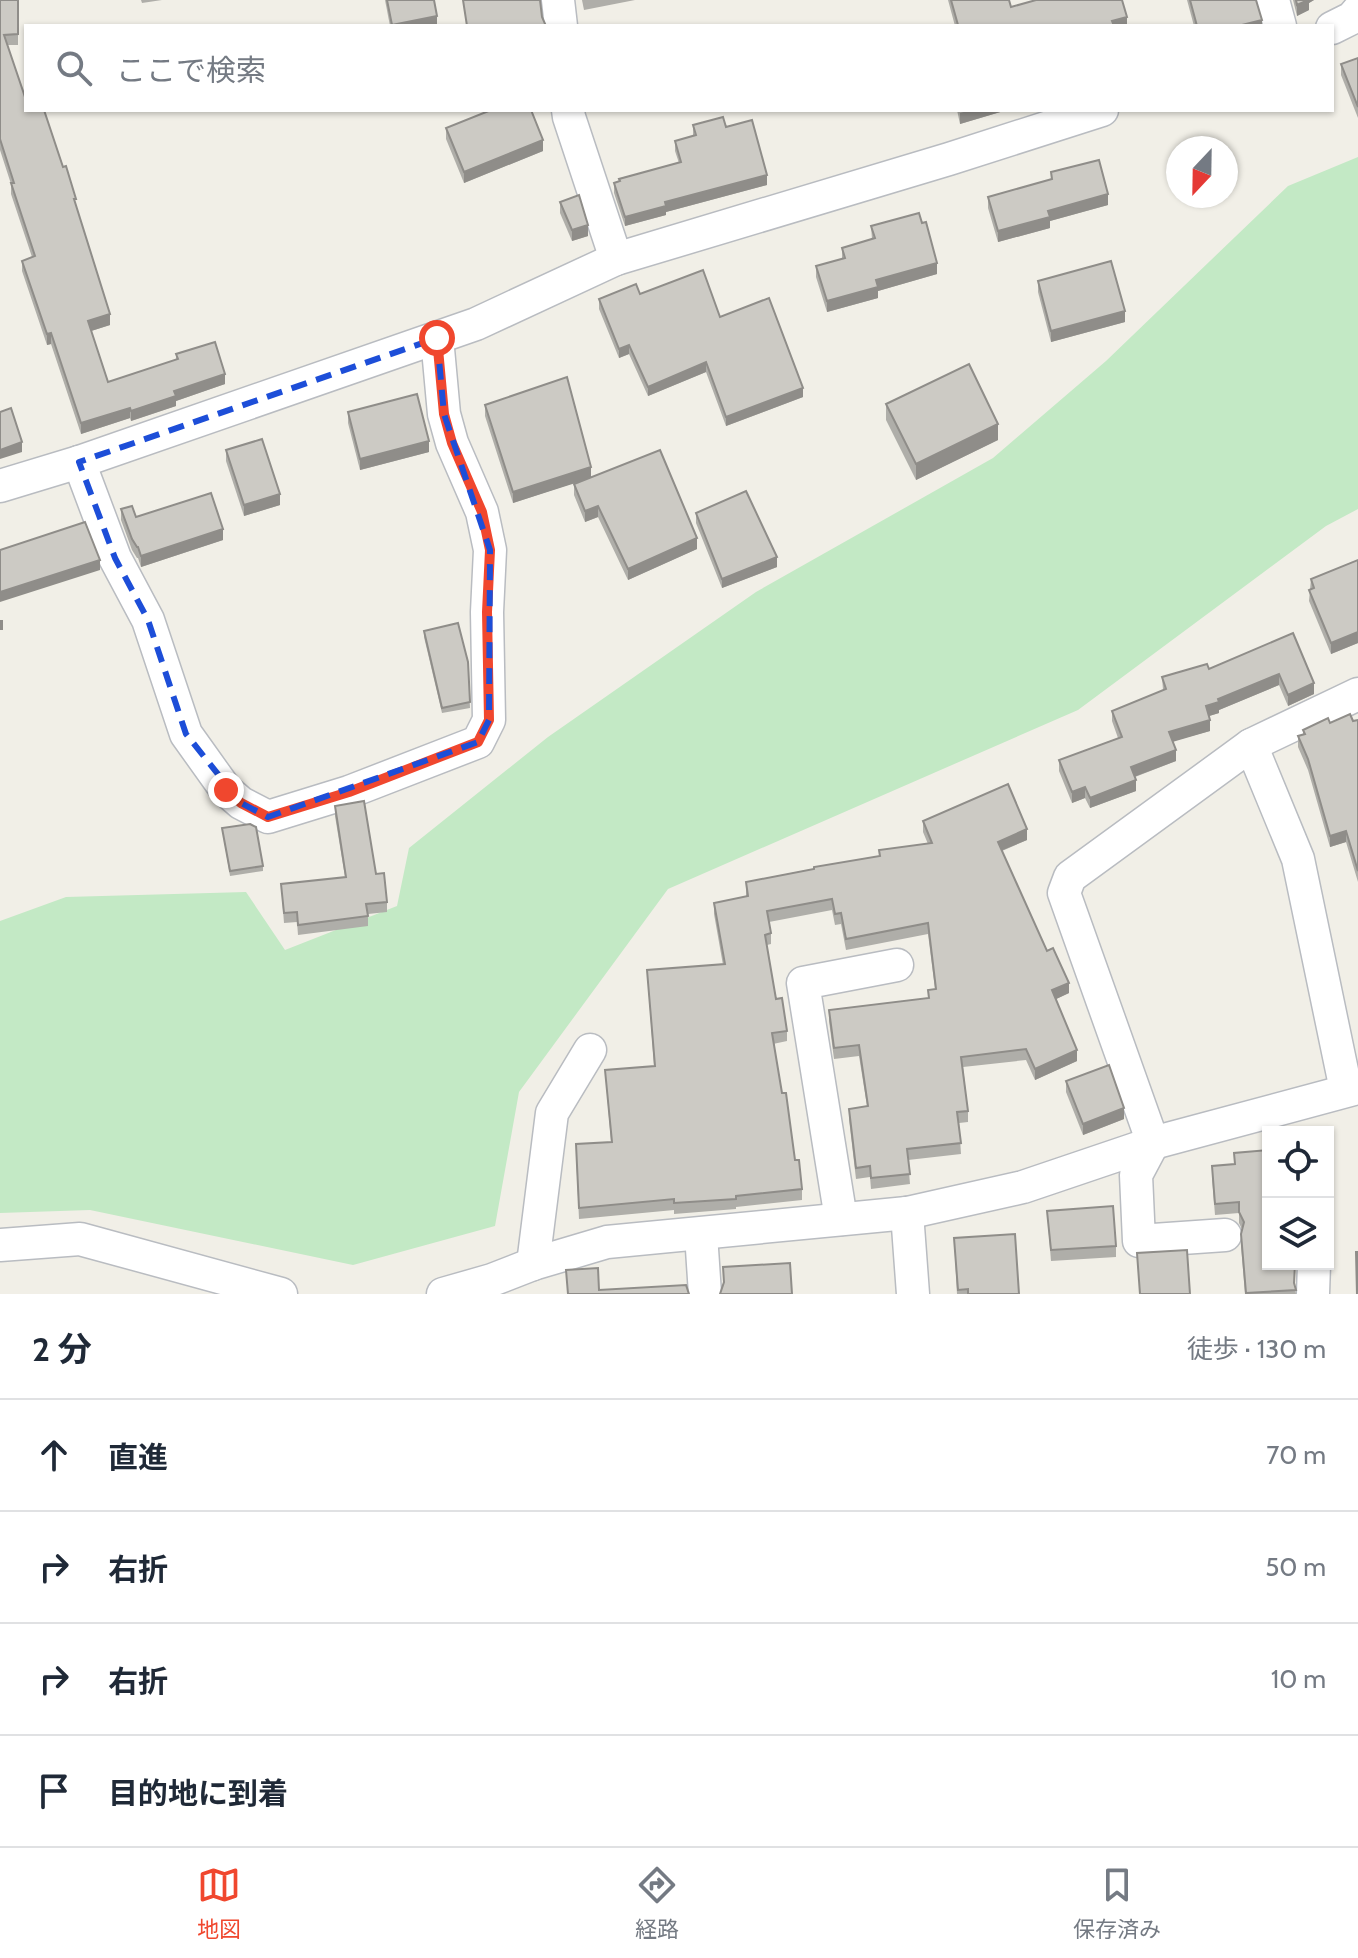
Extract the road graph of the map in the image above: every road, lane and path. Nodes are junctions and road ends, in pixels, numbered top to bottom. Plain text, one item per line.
1 (558, 0) edge
2 (1273, 0) edge
3 (1358, 11) edge
4 (561, 24) edge
5 (1279, 24) edge
6 (1334, 27) edge
7 (568, 112) edge
8 (1096, 112) edge
9 (616, 259) junction
10 (437, 338) junction
11 (79, 462) junction
12 (0, 486) edge
13 (1358, 694) edge
14 (1251, 745) junction
15 (897, 965) dead end
16 (590, 1050) dead end
17 (1352, 1089) edge
18 (1307, 1118) edge
19 (1153, 1143) junction
20 (907, 1213) junction
21 (841, 1219) junction
22 (701, 1234) junction
23 (1225, 1235) dead end
24 (0, 1245) edge
25 (533, 1264) junction
26 (1314, 1270) edge
27 (493, 1287) edge
28 (281, 1294) edge
29 (443, 1294) edge
30 (705, 1294) edge
31 (913, 1294) edge
32 (1313, 1294) edge

1 - 4 street
2 - 5 street
3 - 6 street
7 - 9 street
8 - 9 street
9 - 10 street
10 - 11 street
10 - 11 street
11 - 12 street
13 - 14 street
14 - 17 street
14 - 19 street
15 - 21 street
16 - 25 street
17 - 18 street
18 - 19 street
19 - 20 street
19 - 23 street
20 - 21 street
20 - 31 street
21 - 22 street
22 - 25 street
22 - 30 street
24 - 28 street
25 - 27 street
26 - 32 street
27 - 29 street

